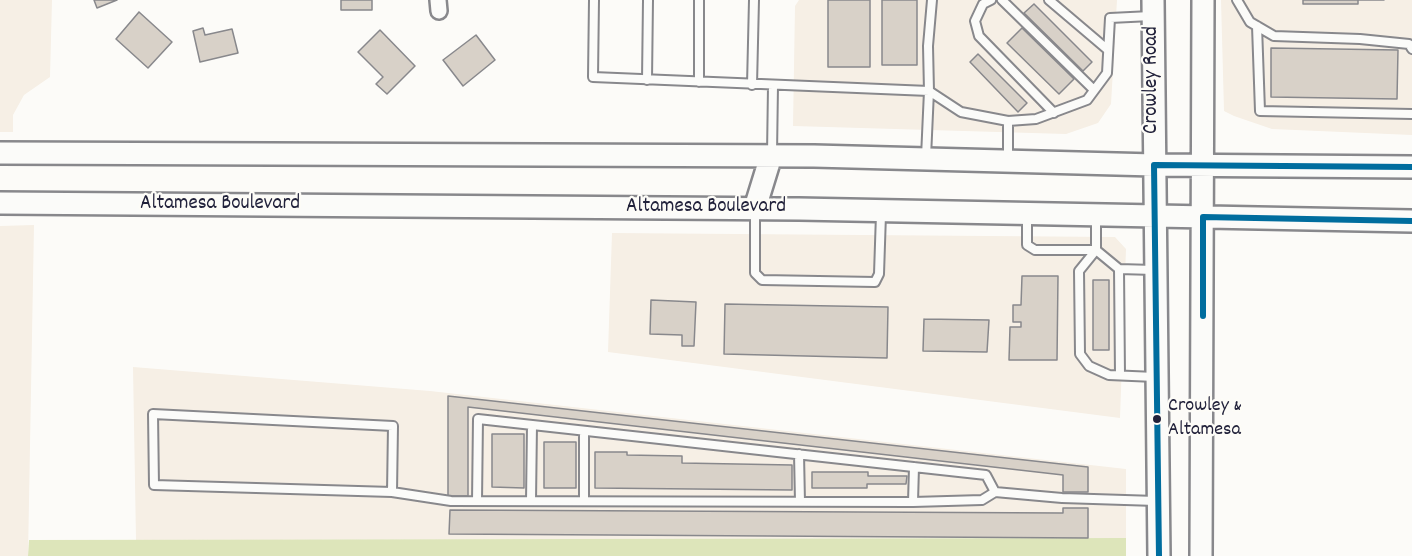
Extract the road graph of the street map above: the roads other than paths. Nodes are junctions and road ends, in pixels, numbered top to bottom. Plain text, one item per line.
1 (594, 0) edge
2 (648, 0) edge
3 (699, 0) edge
4 (754, 0) edge
5 (932, 0) edge
6 (991, 0) edge
7 (1002, 0) edge
8 (1049, 0) edge
9 (1203, 0) edge
10 (1237, 0) edge
11 (1153, 8) edge
12 (1257, 26) junction
13 (1108, 50) junction
14 (1412, 50) edge
15 (647, 80) junction
16 (699, 82) junction
17 (752, 85) junction
18 (773, 86) junction
19 (1094, 90) junction
20 (929, 91) junction
21 (1054, 113) junction
22 (1412, 114) edge
23 (1008, 121) junction
24 (0, 153) edge
25 (771, 156) junction
26 (926, 159) junction
27 (1008, 161) junction
28 (1154, 165) junction
29 (1203, 165) junction
30 (1412, 167) edge
31 (0, 203) edge
32 (754, 208) junction
33 (881, 211) junction
34 (1027, 214) junction
35 (1096, 215) junction
36 (1155, 216) junction
37 (1203, 217) junction
38 (1412, 221) edge
39 (1096, 250) junction
40 (1119, 269) junction
41 (1155, 270) junction
42 (1120, 375) junction
43 (1157, 377) junction
44 (532, 425) junction
45 (584, 431) junction
46 (799, 454) junction
47 (914, 467) junction
48 (392, 492) junction
49 (995, 492) junction
50 (477, 501) junction
51 (531, 501) junction
52 (584, 501) junction
53 (1158, 501) junction
54 (800, 502) junction
55 (913, 502) junction
56 (1159, 556) edge
57 (1201, 556) edge

1 - 15 lane
2 - 15 lane
3 - 16 lane
4 - 17 lane
5 - 20 lane
6 - 21 lane
7 - 19 lane
8 - 13 lane
9 - 29 main road
10 - 12 lane
11 - 13 lane
11 - 28 main road, Crowley Road
12 - 14 lane
12 - 22 lane
13 - 19 lane
15 - 16 lane
16 - 17 lane
17 - 18 lane
18 - 20 lane
18 - 25 lane
19 - 21 lane
20 - 23 lane
20 - 26 lane
21 - 23 lane
23 - 27 lane
24 - 25 main road
25 - 26 main road
25 - 32 main road
26 - 27 main road
27 - 28 main road
28 - 29 main road
28 - 36 main road, Crowley Road
29 - 30 main road
29 - 37 main road
31 - 32 main road, Altamesa Boulevard
32 - 33 main road, Altamesa Boulevard
32 - 33 lane
33 - 34 main road, Altamesa Boulevard
34 - 35 main road, Altamesa Boulevard
34 - 39 lane
35 - 36 main road, Altamesa Boulevard
35 - 39 lane
36 - 37 main road, Altamesa Boulevard
36 - 41 main road, Crowley Road
37 - 38 main road, Altamesa Boulevard
37 - 57 main road
39 - 40 lane
39 - 42 lane
40 - 41 lane
40 - 42 lane
41 - 43 main road, Crowley Road
42 - 43 lane
43 - 53 main road, Crowley Road
44 - 45 lane
44 - 50 lane
44 - 51 lane
45 - 46 lane
45 - 52 lane
46 - 47 lane
46 - 54 lane
47 - 49 lane
47 - 55 lane
48 - 48 lane
48 - 50 lane
49 - 53 lane
49 - 55 lane
50 - 51 lane
51 - 52 lane
52 - 54 lane
53 - 56 main road, Crowley Road
54 - 55 lane

